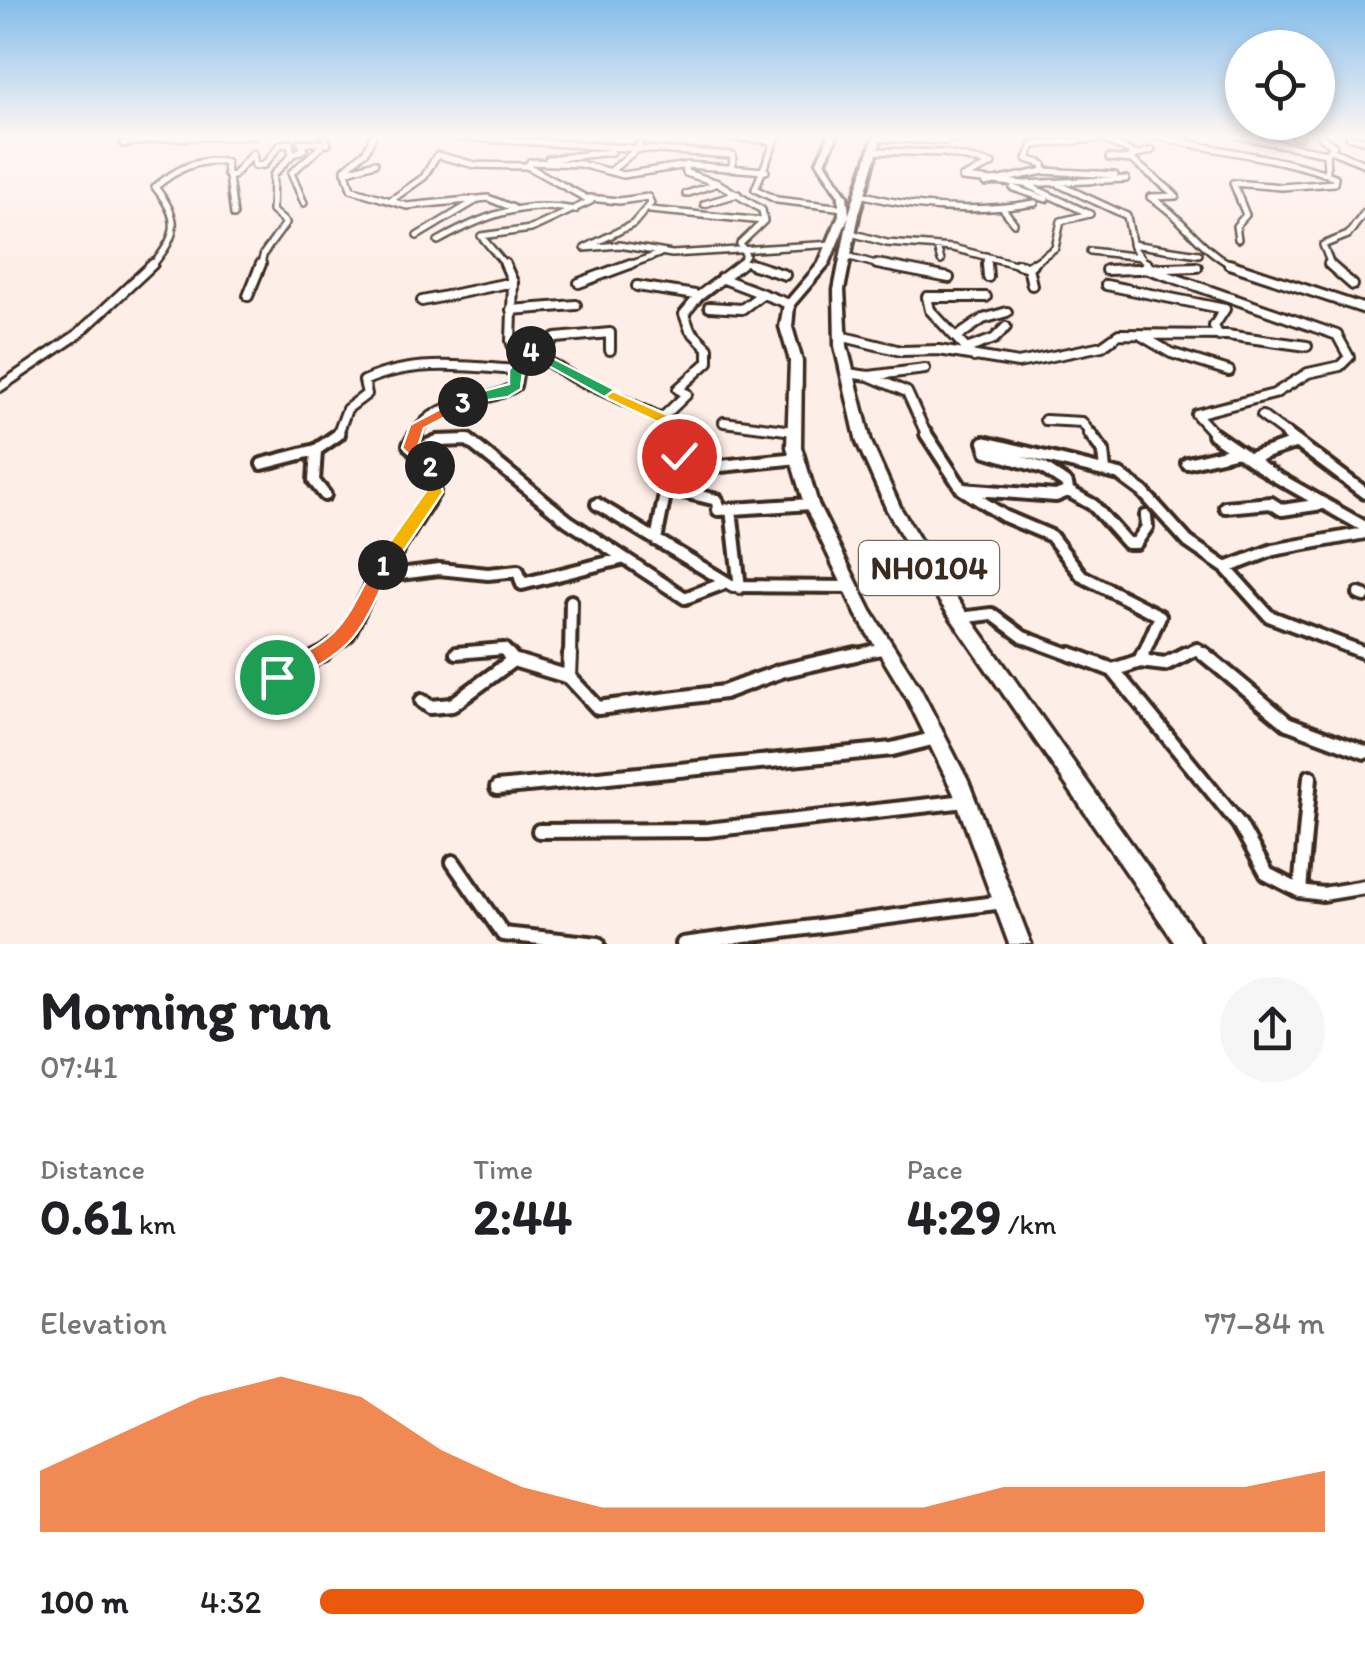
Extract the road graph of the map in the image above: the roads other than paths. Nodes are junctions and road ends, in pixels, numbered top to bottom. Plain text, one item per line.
1 (163, 180) edge
2 (230, 180) edge
3 (272, 180) edge
4 (294, 180) edge
5 (348, 180) edge
6 (418, 180) edge
7 (554, 180) edge
8 (709, 180) edge
9 (760, 180) edge
10 (836, 180) edge
11 (860, 180) edge
12 (972, 180) edge
13 (1000, 180) edge
14 (1125, 180) edge
15 (1158, 180) edge
16 (1334, 180) edge
17 (718, 183) junction
18 (986, 183) junction
19 (996, 183) junction
20 (1026, 184) junction
21 (1060, 185) junction
22 (686, 194) dead end
23 (738, 194) junction
24 (588, 198) junction
25 (479, 199) junction
26 (851, 199) junction
27 (1046, 199) dead end
28 (390, 201) junction
29 (304, 202) dead end
30 (1035, 203) dead end
31 (704, 204) dead end
32 (512, 208) junction
33 (575, 210) junction
34 (650, 210) junction
35 (1004, 210) junction
36 (1365, 212) edge
37 (234, 215) dead end
38 (764, 221) junction
39 (1014, 223) dead end
40 (851, 233) junction
41 (416, 236) dead end
42 (1238, 238) dead end
43 (438, 241) dead end
44 (1132, 244) junction
45 (937, 247) junction
46 (743, 250) junction
47 (841, 250) junction
48 (1090, 251) dead end
49 (659, 254) junction
50 (1198, 254) dead end
51 (986, 256) junction
52 (1142, 257) junction
53 (941, 261) dead end
54 (744, 262) junction
55 (1028, 267) junction
56 (1197, 267) dead end
57 (1106, 270) dead end
58 (1154, 271) junction
59 (786, 275) dead end
60 (988, 276) dead end
61 (721, 278) junction
62 (949, 278) dead end
63 (513, 282) junction
64 (579, 283) dead end
65 (1353, 284) dead end
66 (1032, 285) dead end
67 (1106, 285) dead end
68 (637, 286) dead end
69 (696, 294) junction
70 (762, 294) junction
71 (248, 296) dead end
72 (986, 297) dead end
73 (422, 301) dead end
74 (789, 304) junction
75 (576, 305) dead end
76 (710, 307) dead end
77 (1365, 309) edge
78 (511, 310) junction
79 (1007, 312) dead end
80 (1006, 327) dead end
81 (1140, 335) junction
82 (840, 336) junction
83 (1220, 336) junction
84 (957, 337) junction
85 (1307, 346) dead end
86 (968, 348) junction
87 (610, 350) dead end
88 (531, 351) junction
89 (900, 351) junction
90 (974, 357) junction
91 (518, 368) junction
92 (924, 368) dead end
93 (905, 371) junction
94 (1229, 371) dead end
95 (846, 373) junction
96 (869, 376) junction
97 (0, 387) edge
98 (664, 416) junction
99 (1262, 416) dead end
100 (1045, 420) dead end
101 (724, 422) dead end
102 (793, 431) junction
103 (1296, 442) junction
104 (414, 450) junction
105 (316, 451) junction
106 (1238, 452) junction
107 (679, 456) junction
108 (798, 458) junction
109 (1250, 458) junction
110 (1187, 463) dead end
111 (262, 464) dead end
112 (1105, 471) junction
113 (662, 487) junction
114 (962, 488) junction
115 (1068, 491) junction
116 (1365, 492) edge
117 (326, 495) dead end
118 (597, 504) dead end
119 (811, 504) junction
120 (1322, 504) junction
121 (1225, 508) dead end
122 (731, 509) junction
123 (1146, 516) dead end
124 (1365, 530) edge
125 (656, 540) junction
126 (621, 559) junction
127 (1226, 568) junction
128 (376, 577) junction
129 (722, 584) junction
130 (851, 586) junction
131 (740, 588) junction
132 (571, 601) dead end
133 (960, 618) junction
134 (885, 648) junction
135 (1365, 652) edge
136 (456, 653) dead end
137 (513, 660) junction
138 (1140, 661) junction
139 (1113, 670) junction
140 (277, 677) dead end
141 (569, 677) junction
142 (422, 701) dead end
143 (936, 738) junction
144 (1365, 752) edge
145 (1310, 776) dead end
146 (497, 788) dead end
147 (966, 801) junction
148 (538, 831) dead end
149 (453, 862) dead end
150 (1365, 887) edge
151 (1300, 891) junction
152 (1003, 902) junction
153 (598, 944) edge
154 (683, 944) edge
155 (1020, 944) edge
156 (1189, 944) edge

1 - 97 street
2 - 37 street
3 - 71 street
4 - 29 street
5 - 28 street
6 - 28 street
7 - 24 street
8 - 17 street
9 - 26 street
10 - 26 highway
11 - 26 highway, NH0104
12 - 18 street
13 - 18 street
14 - 21 street
15 - 77 street
16 - 42 street
17 - 22 street
17 - 23 street
18 - 19 street
19 - 20 street
19 - 27 street
20 - 21 street
20 - 55 street
21 - 44 street
23 - 31 street
23 - 38 street
24 - 33 street
24 - 34 street
25 - 28 street
25 - 32 street
25 - 41 street
26 - 35 street
26 - 40 highway, NH0104
26 - 47 highway, NH0104
30 - 35 street
32 - 33 street
32 - 43 street
33 - 63 street
34 - 38 street
34 - 49 street
35 - 39 street
36 - 65 street
38 - 46 street
40 - 45 street
40 - 47 highway, NH0104
44 - 50 street
44 - 52 street
45 - 51 street
45 - 53 street
46 - 47 street
46 - 49 street
46 - 54 street
47 - 62 street
47 - 74 highway, NH0104
47 - 82 highway, NH0104
48 - 52 street
49 - 64 street
51 - 55 street
51 - 60 street
52 - 58 street
54 - 59 street
54 - 61 street
55 - 66 street
56 - 58 street
57 - 58 street
58 - 106 street
61 - 69 street
61 - 70 street
63 - 73 street
63 - 78 street
67 - 83 street
68 - 69 street
69 - 98 street
70 - 74 street
70 - 76 street
72 - 84 street
74 - 102 highway, NH0104
75 - 78 street
78 - 91 street
79 - 84 street
80 - 86 street
81 - 83 street
81 - 90 street
81 - 94 street
82 - 89 street
82 - 95 highway, NH0104
83 - 85 street
84 - 86 street
86 - 90 street
87 - 88 street
88 - 91 street
88 - 98 street
89 - 90 street
89 - 93 street
91 - 104 street
91 - 105 street
92 - 93 street
93 - 96 street
95 - 96 street
95 - 133 highway, NH0104
96 - 114 street
98 - 107 street
99 - 103 street
100 - 112 street
101 - 102 street
102 - 108 highway, NH0104
103 - 109 street
103 - 116 street
104 - 126 street
104 - 128 street
105 - 111 street
105 - 117 street
106 - 109 street
106 - 110 street
107 - 108 street
107 - 113 street
108 - 119 highway, NH0104
109 - 120 street
112 - 115 street
112 - 127 street
113 - 122 street
113 - 125 street
114 - 115 street
114 - 138 street
115 - 123 street
118 - 125 street
119 - 122 street
119 - 130 highway, NH0104
120 - 121 street
120 - 124 street
122 - 131 street
124 - 127 street
125 - 129 street
126 - 128 street
126 - 129 street
127 - 135 street
128 - 140 street
129 - 131 street
130 - 131 street
130 - 134 highway, NH0104
132 - 141 street
133 - 139 street
133 - 156 highway, NH0104
134 - 141 street
134 - 143 highway, NH0104
136 - 137 street
137 - 141 street
137 - 142 street
138 - 139 street
138 - 144 street
139 - 151 street
143 - 146 street
143 - 147 highway, NH0104
145 - 151 street
147 - 148 street
147 - 152 highway, NH0104
149 - 153 street
150 - 151 street
152 - 154 street
152 - 155 highway, NH0104

